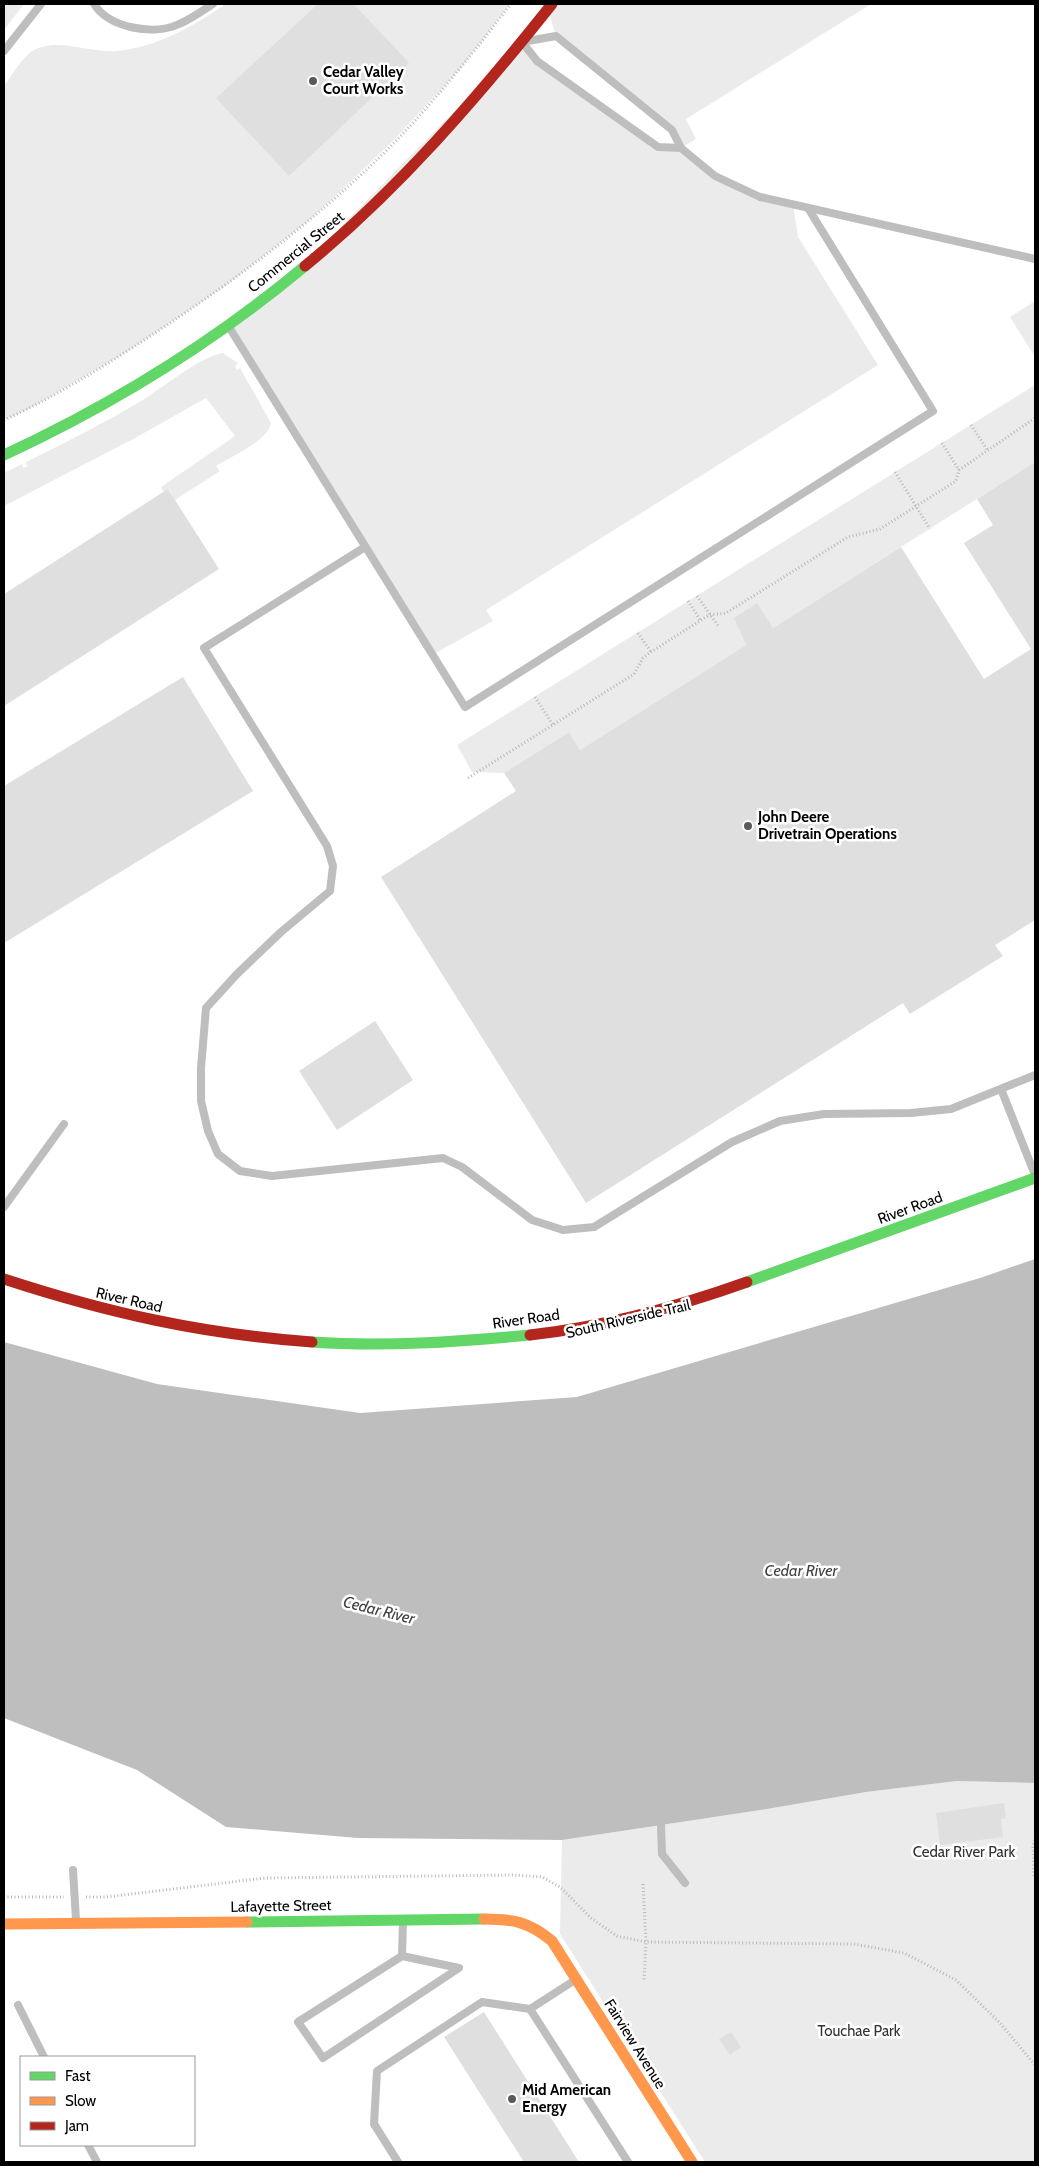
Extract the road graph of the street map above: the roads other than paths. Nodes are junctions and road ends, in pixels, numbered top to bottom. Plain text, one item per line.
1 (41, 4) edge
2 (94, 4) edge
3 (213, 4) edge
4 (552, 4) edge
5 (522, 42) junction
6 (4, 51) edge
7 (680, 148) junction
8 (808, 208) junction
9 (1035, 259) edge
10 (228, 325) junction
11 (4, 455) edge
12 (366, 547) junction
13 (1035, 1075) edge
14 (1001, 1089) junction
15 (64, 1124) dead end
16 (1035, 1177) edge
17 (4, 1207) edge
18 (4, 1279) edge
19 (661, 1825) dead end
20 (73, 1870) dead end
21 (685, 1883) dead end
22 (403, 1920) junction
23 (4, 1924) edge
24 (76, 1924) junction
25 (552, 1942) joint
26 (402, 1956) junction
27 (576, 1979) junction
28 (18, 2005) dead end
29 (530, 2009) junction
30 (44, 2056) edge
31 (88, 2146) edge
32 (96, 2162) edge
33 (398, 2162) edge
34 (628, 2162) edge
35 (692, 2162) edge

1 - 6 lane
2 - 3 lane
4 - 5 street, Commercial Street
5 - 7 lane
5 - 7 lane
5 - 10 street, Commercial Street
7 - 8 lane
8 - 9 lane
8 - 12 lane
10 - 11 street, Commercial Street
10 - 12 lane
12 - 14 lane
13 - 14 lane
14 - 16 lane
15 - 17 lane
16 - 18 street, River Road
19 - 21 lane
20 - 24 lane
22 - 24 street, Lafayette Street
22 - 25 street, Lafayette Street
22 - 26 lane
23 - 24 street, Lafayette Street
25 - 27 street, Fairview Avenue
26 - 26 lane
27 - 29 lane
27 - 35 street, Fairview Avenue
28 - 30 lane
29 - 33 lane
29 - 34 lane
31 - 32 lane

